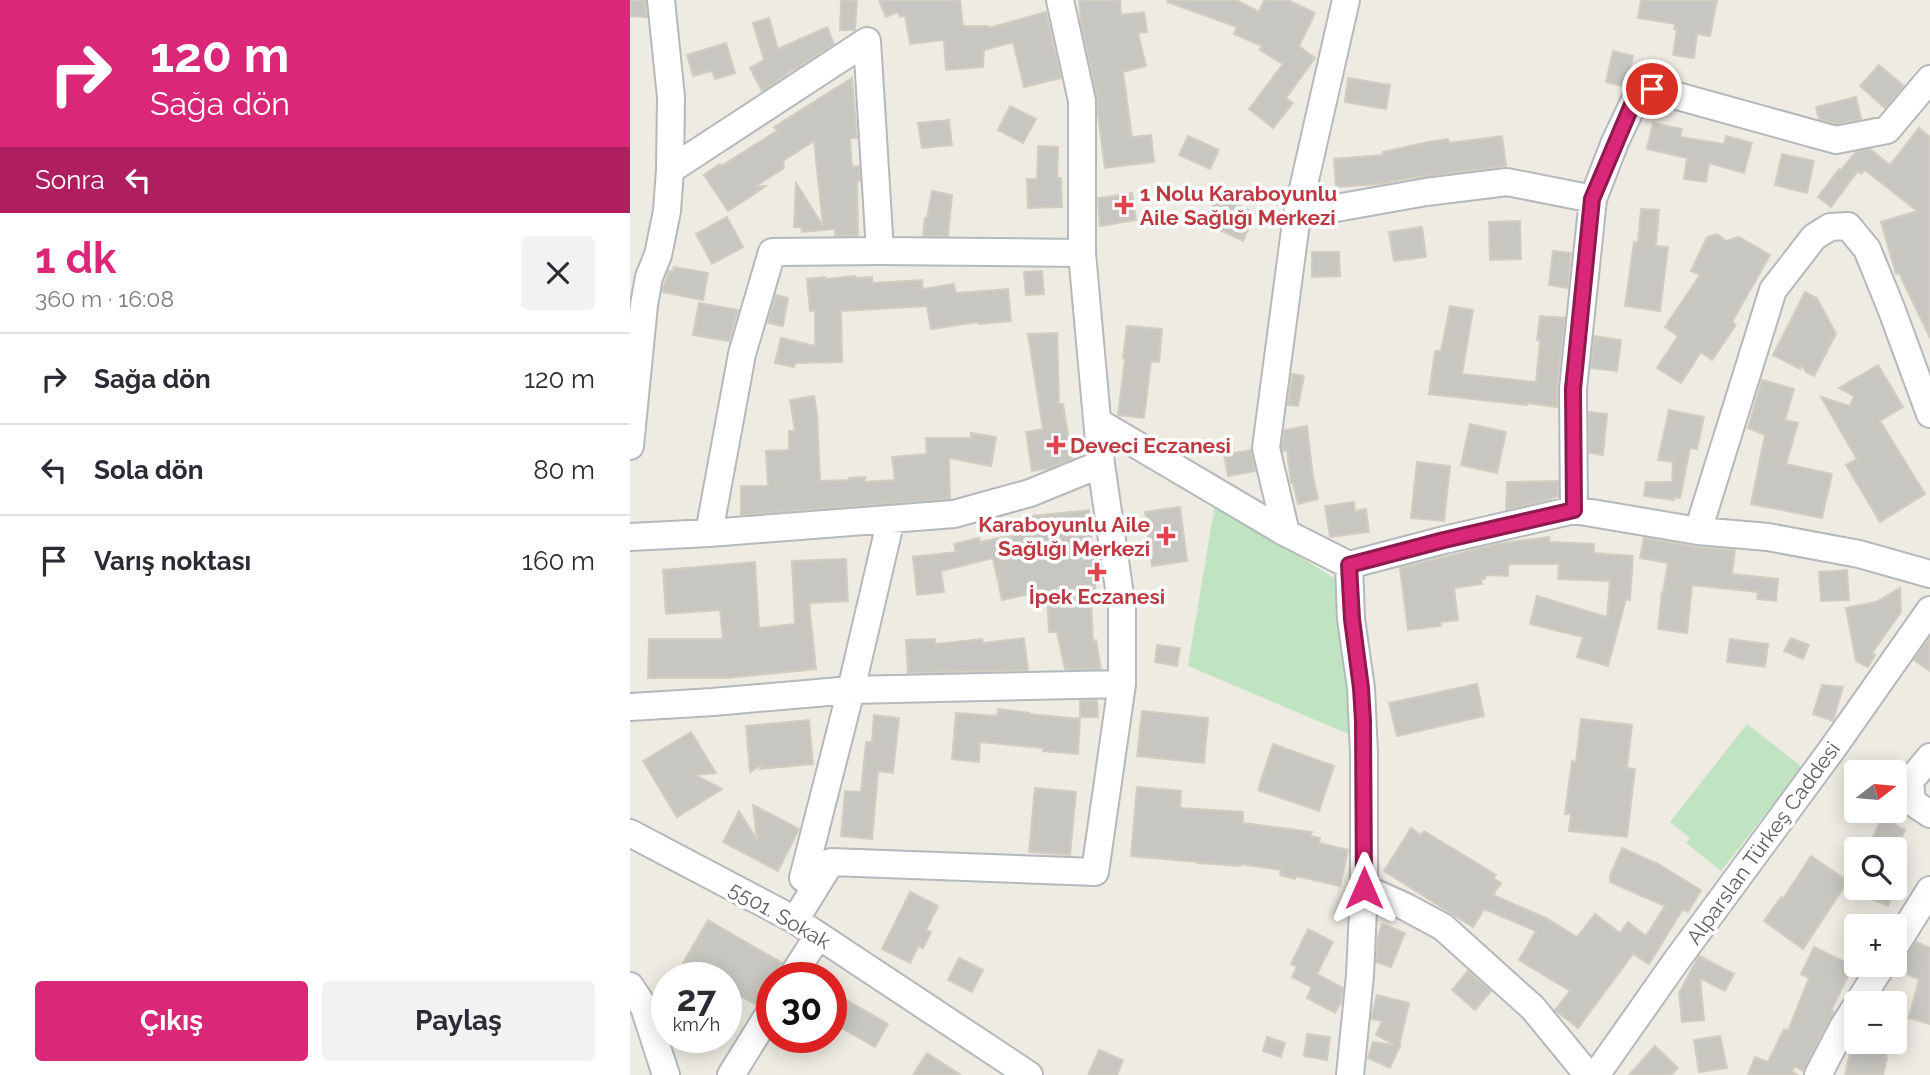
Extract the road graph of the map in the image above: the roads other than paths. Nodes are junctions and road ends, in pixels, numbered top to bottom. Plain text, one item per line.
1 (661, 0) edge
2 (1060, 0) edge
3 (1346, 0) edge
4 (1930, 79) edge
5 (670, 170) junction
6 (1592, 199) junction
7 (1297, 215) junction
8 (880, 251) junction
9 (1082, 253) junction
10 (640, 276) edge
11 (1930, 414) edge
12 (1098, 422) junction
13 (630, 446) edge
14 (1101, 464) junction
15 (1574, 510) junction
16 (891, 519) junction
17 (1698, 531) junction
18 (709, 533) junction
19 (1286, 533) junction
20 (630, 537) edge
21 (1349, 565) junction
22 (1930, 574) edge
23 (1930, 610) edge
24 (1122, 684) junction
25 (851, 690) junction
26 (630, 707) edge
27 (1930, 757) edge
28 (1930, 814) edge
29 (630, 833) edge
30 (817, 884) junction
31 (1364, 888) junction
32 (1930, 890) edge
33 (795, 920) junction
34 (1907, 927) edge
35 (818, 936) junction
36 (801, 962) edge
37 (630, 986) edge
38 (1844, 1025) edge
39 (756, 1035) edge
40 (666, 1075) edge
41 (731, 1075) edge
42 (1029, 1075) edge
43 (1350, 1075) edge
44 (1588, 1075) edge
45 (1596, 1075) edge
46 (1818, 1075) edge

1 - 5 street
2 - 9 street
3 - 7 street
4 - 6 street
5 - 8 street
5 - 10 street
6 - 7 street
6 - 15 street
7 - 19 street
8 - 9 street
8 - 18 street
9 - 12 street
10 - 13 street
11 - 17 street
12 - 14 street
12 - 19 street
14 - 16 street
14 - 24 street
15 - 17 street
15 - 21 street
16 - 18 street
16 - 25 street
17 - 22 street
18 - 20 street
19 - 21 street
21 - 31 street
23 - 45 street, Alparslan Türkeş Caddesi
24 - 25 street
24 - 30 street
25 - 26 street
25 - 30 street
27 - 28 street
29 - 33 street, 5501. Sokak
30 - 33 street
31 - 43 street
31 - 44 street
32 - 34 street
33 - 35 street, 5501. Sokak
35 - 36 street
35 - 42 street, 5501. Sokak
37 - 40 street
38 - 46 street
39 - 41 street

